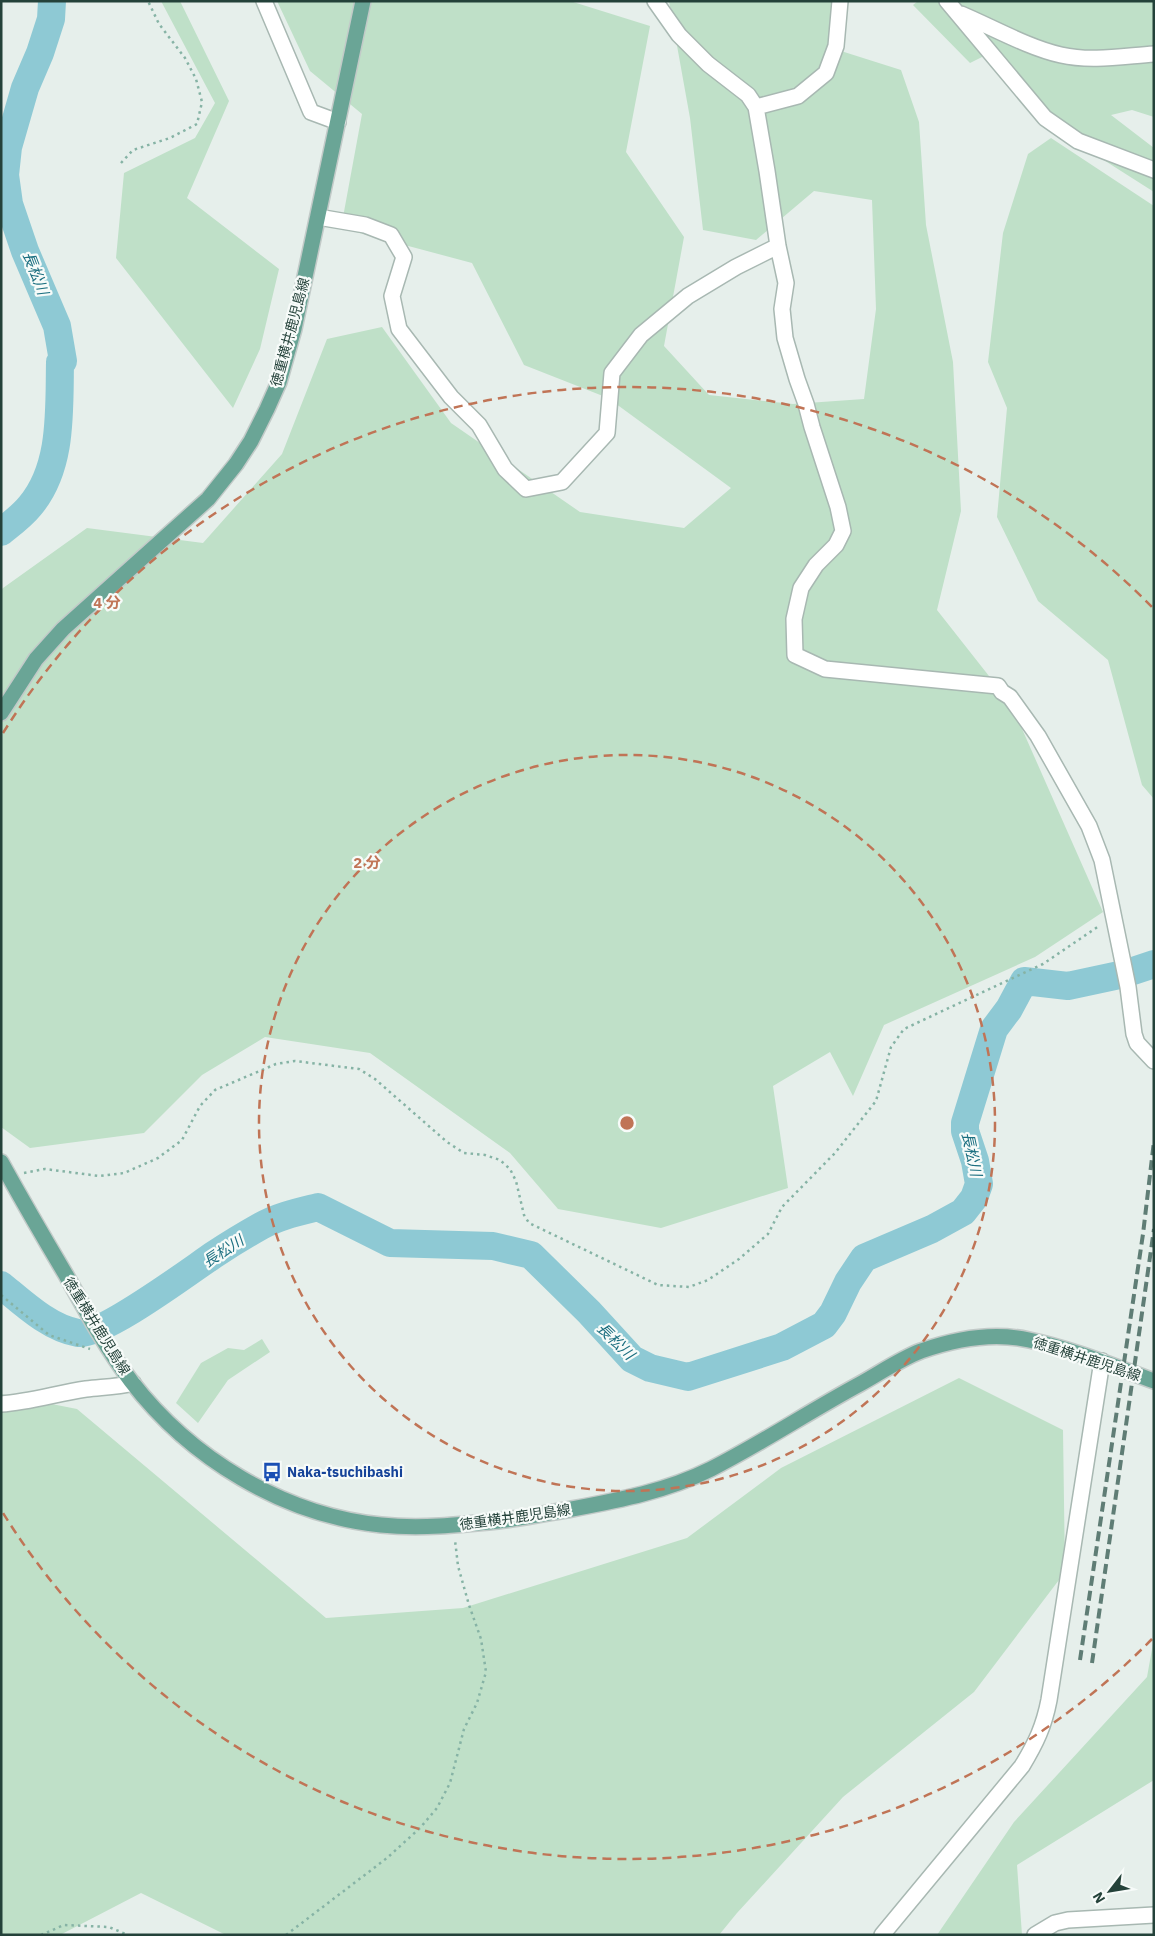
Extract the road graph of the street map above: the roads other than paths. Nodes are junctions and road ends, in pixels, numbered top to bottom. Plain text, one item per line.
1 (264, 1) edge
2 (363, 1) edge
3 (655, 1) edge
4 (840, 1) edge
5 (952, 7) edge
6 (1154, 54) edge
7 (756, 107) junction
8 (338, 122) junction
9 (1154, 170) edge
10 (318, 217) junction
11 (778, 246) junction
12 (1, 713) edge
13 (1154, 1061) edge
14 (1, 1162) edge
15 (1102, 1361) junction
16 (1154, 1380) edge
17 (133, 1383) junction
18 (1, 1404) edge
19 (1154, 1915) edge
20 (882, 1935) edge
21 (1035, 1935) edge

1 - 8 street
2 - 8 main road, 徳重横井鹿児島線
3 - 7 street
4 - 7 street
5 - 6 street
5 - 9 street
7 - 11 street
8 - 10 main road, 徳重横井鹿児島線
10 - 11 street
10 - 12 main road, 徳重横井鹿児島線
11 - 13 street
14 - 17 main road, 徳重横井鹿児島線
15 - 16 main road, 徳重横井鹿児島線
15 - 17 main road, 徳重横井鹿児島線
15 - 20 street
17 - 18 street
19 - 21 street

